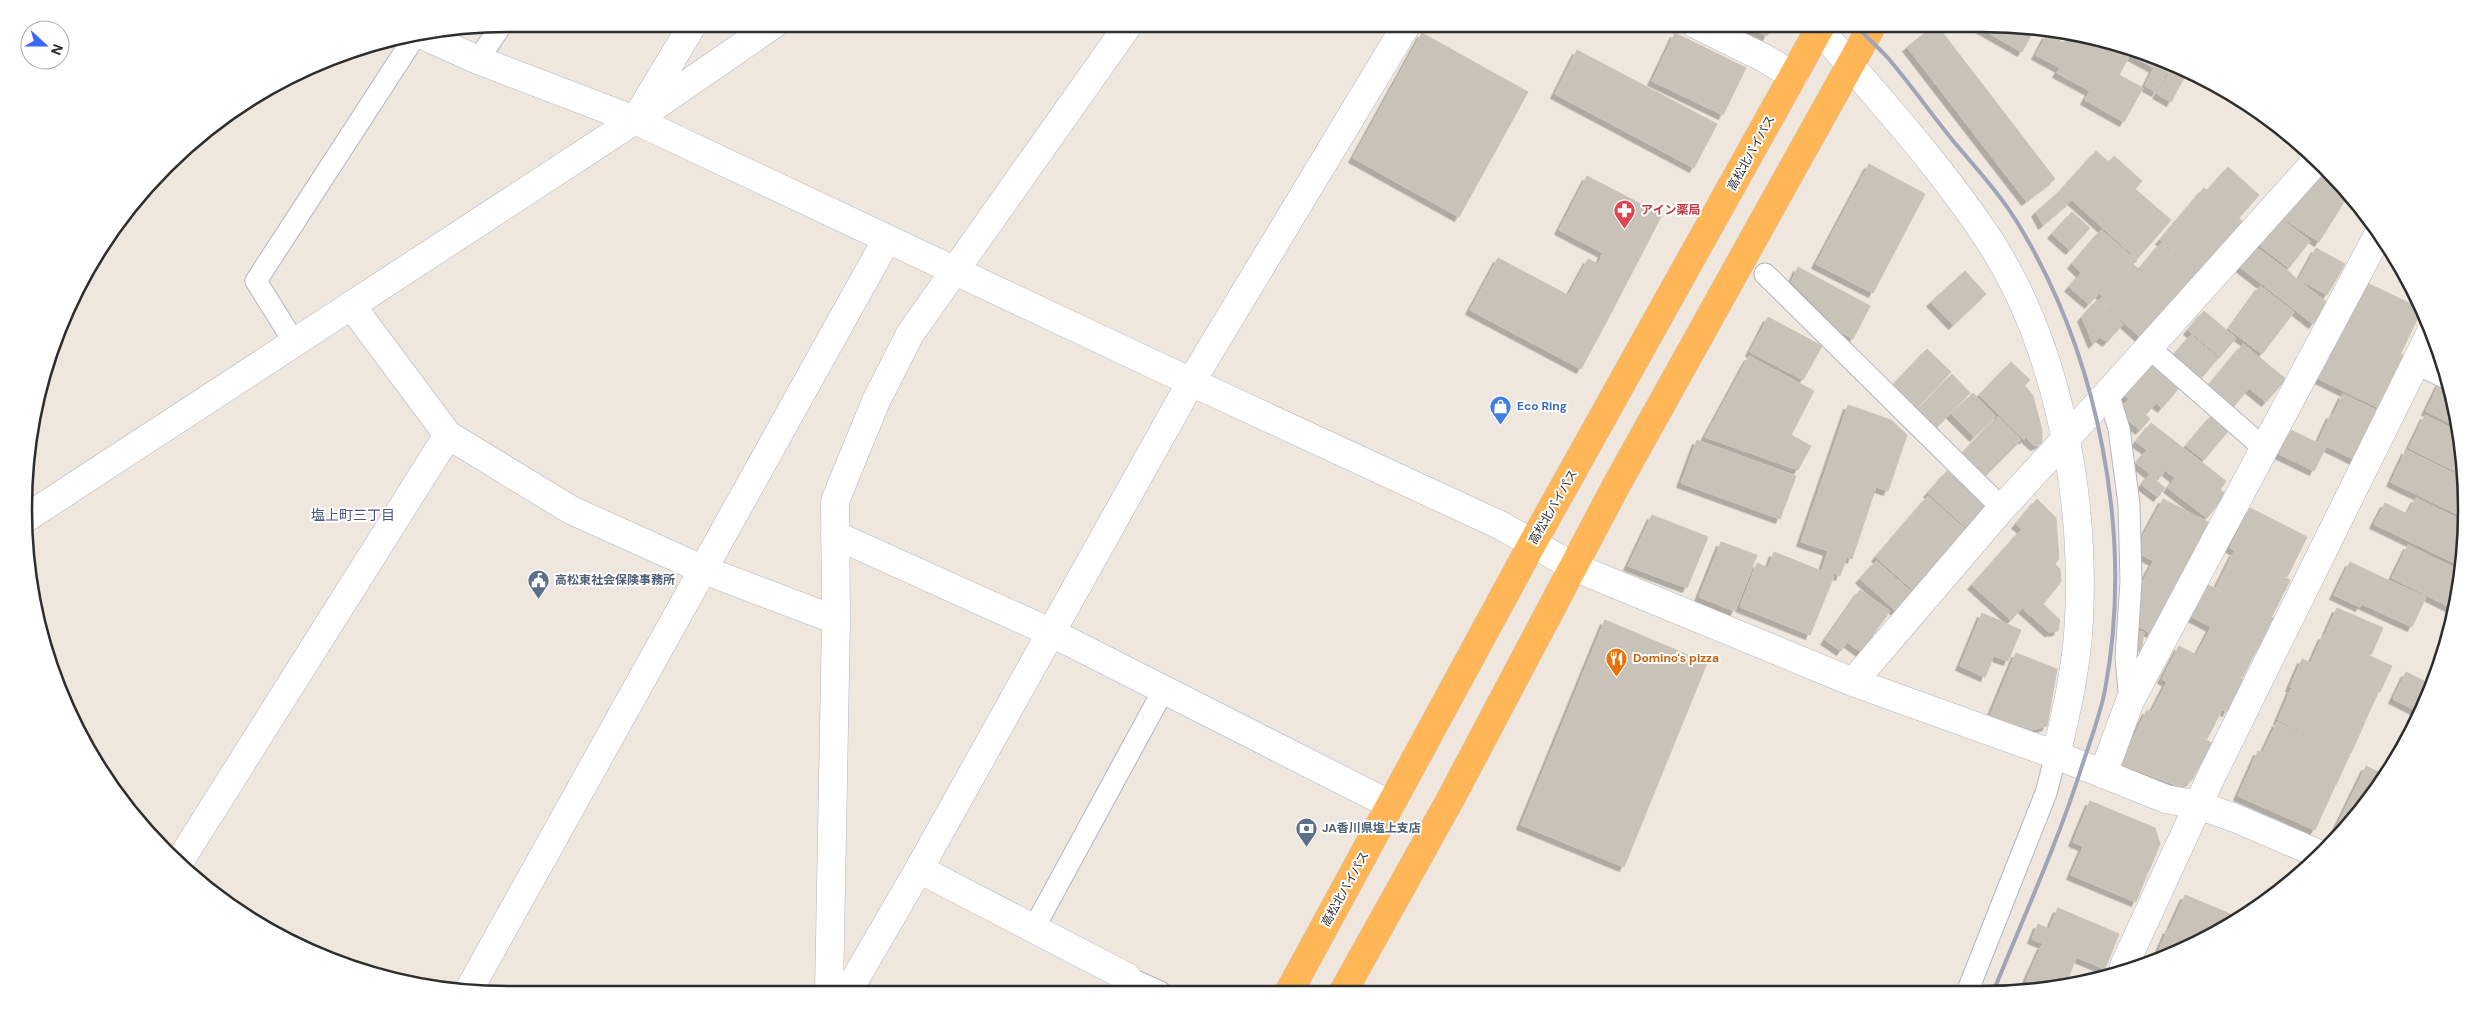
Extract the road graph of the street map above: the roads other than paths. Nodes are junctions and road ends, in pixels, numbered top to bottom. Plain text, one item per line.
1 (688, 32) edge
2 (762, 32) edge
3 (1123, 32) edge
4 (1402, 32) edge
5 (1711, 32) edge
6 (1816, 32) edge
7 (1825, 32) edge
8 (1869, 32) edge
9 (496, 33) edge
10 (432, 39) edge
11 (411, 43) edge
12 (478, 60) junction
13 (1851, 64) junction
14 (1794, 76) junction
15 (636, 120) junction
16 (2311, 165) edge
17 (887, 239) junction
18 (2375, 240) edge
19 (956, 270) junction
20 (1765, 274) dead end
21 (351, 306) junction
22 (2427, 341) edge
23 (294, 342) junction
24 (2148, 346) junction
25 (2415, 363) junction
26 (2439, 374) edge
27 (1191, 382) junction
28 (2108, 393) junction
29 (448, 435) junction
30 (2064, 440) junction
31 (2265, 449) junction
32 (2002, 508) junction
33 (32, 514) edge
34 (835, 535) junction
35 (1532, 544) junction
36 (1574, 567) junction
37 (704, 570) junction
38 (836, 620) junction
39 (1050, 632) junction
40 (1853, 682) junction
41 (1164, 690) junction
42 (2130, 701) junction
43 (2056, 755) junction
44 (2103, 774) junction
45 (1391, 805) junction
46 (2198, 805) junction
47 (2313, 851) edge
48 (183, 856) edge
49 (919, 869) junction
50 (1034, 928) junction
51 (2125, 963) edge
52 (473, 983) edge
53 (1123, 985) edge
54 (829, 986) edge
55 (851, 986) edge
56 (1292, 986) edge
57 (1346, 986) edge
58 (1970, 986) edge

1 - 15 street
2 - 15 street
3 - 19 street
4 - 27 street
5 - 14 street
6 - 14 highway, 高松北バイパス
7 - 13 street
8 - 13 highway
9 - 12 lane
10 - 12 street
11 - 23 lane
12 - 15 street
13 - 30 street
13 - 36 highway
14 - 35 highway, 高松北バイパス
15 - 17 street
15 - 21 street
16 - 24 street
17 - 19 street
17 - 37 street
18 - 31 street
19 - 27 street
19 - 34 street
20 - 32 lane
21 - 23 street
21 - 29 street
22 - 25 street
23 - 33 street
24 - 28 street
24 - 31 lane
25 - 26 lane
25 - 46 street
27 - 35 street
27 - 39 street
28 - 30 street
28 - 42 lane
29 - 37 street
29 - 48 street
30 - 32 street
30 - 43 street
31 - 42 street
32 - 40 street
34 - 38 street
34 - 39 street
35 - 36 street
35 - 45 highway, 高松北バイパス
36 - 40 street
36 - 57 highway
37 - 38 street
37 - 52 street
38 - 54 street
39 - 41 street
39 - 49 street
40 - 43 street
41 - 45 street
41 - 50 lane
42 - 44 street
43 - 44 street
43 - 58 lane
44 - 46 street
45 - 56 highway, 高松北バイパス
46 - 47 street
46 - 51 street
49 - 50 street
49 - 55 street
50 - 53 street

